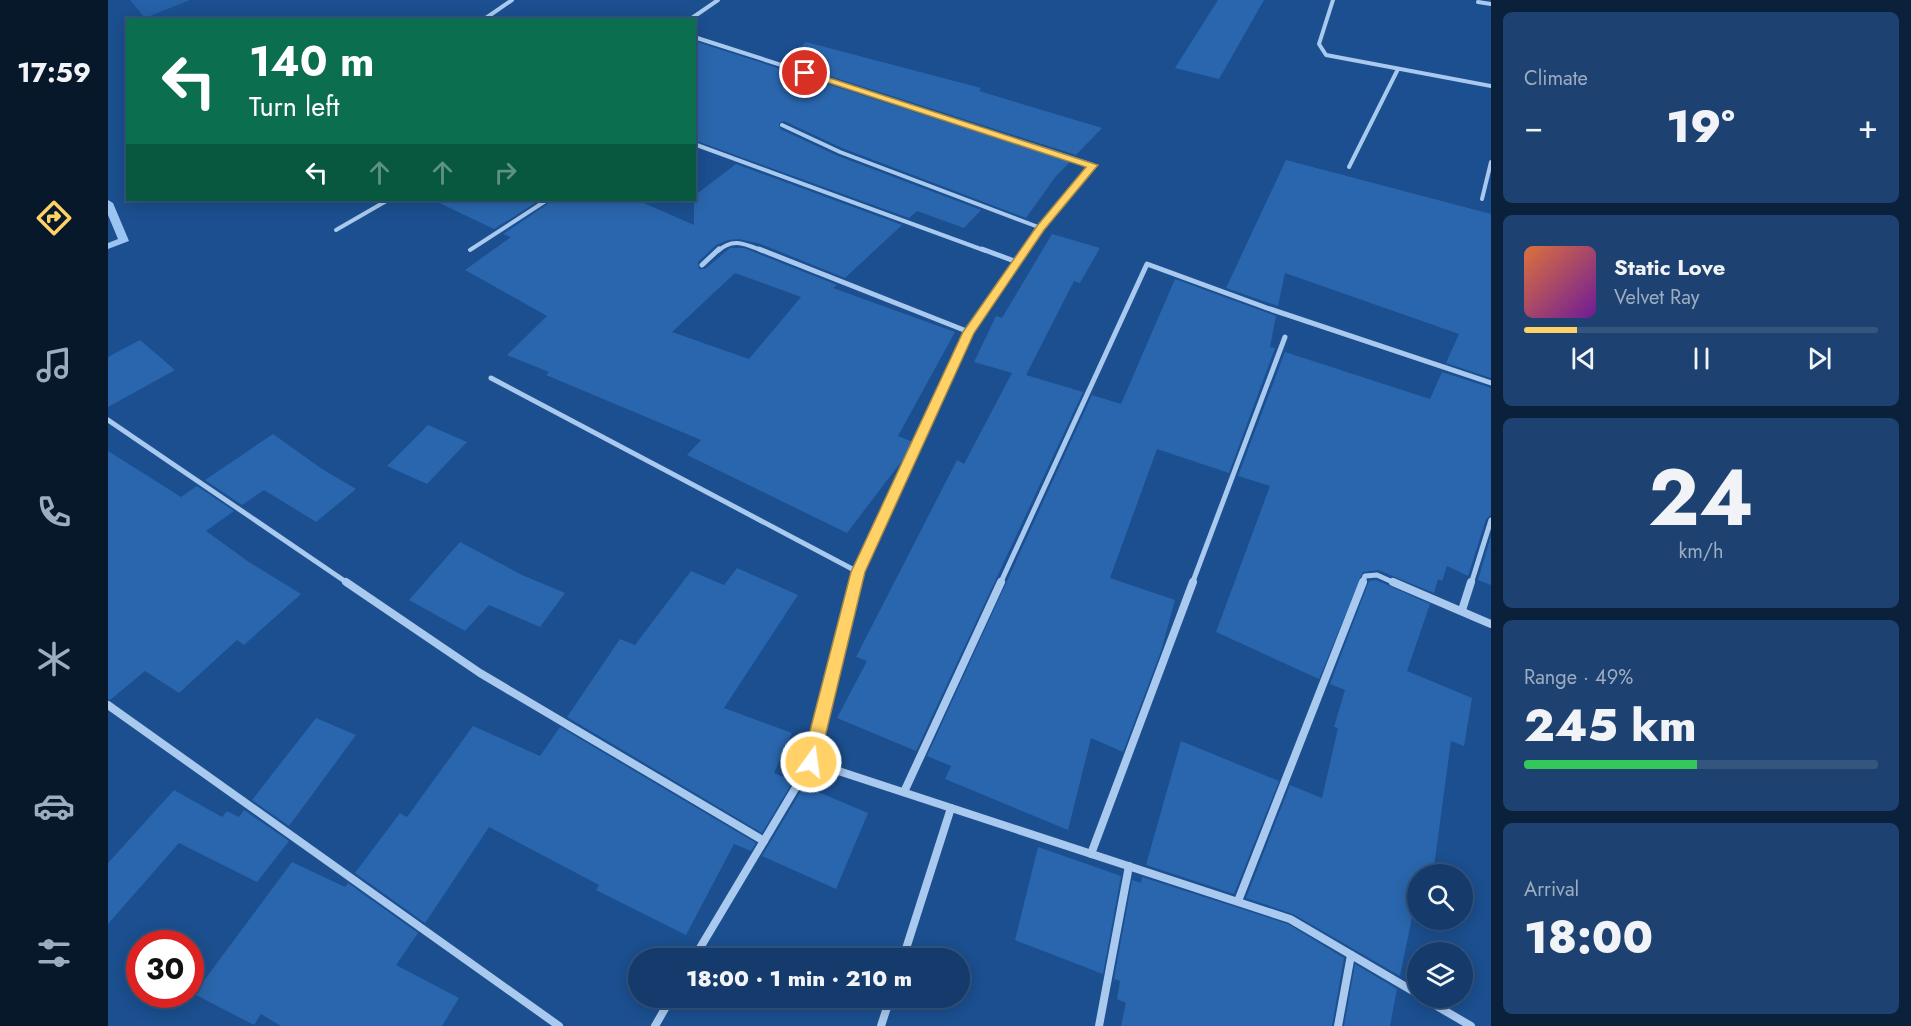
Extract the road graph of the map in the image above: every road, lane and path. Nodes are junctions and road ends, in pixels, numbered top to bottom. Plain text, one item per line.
1 (512, 0) edge
2 (718, 0) edge
3 (1333, 0) edge
4 (1478, 2) dead end
5 (1491, 4) edge
6 (486, 18) edge
7 (692, 18) edge
8 (696, 38) edge
9 (1398, 69) junction
10 (1491, 86) edge
11 (782, 124) dead end
12 (696, 145) edge
13 (1491, 162) edge
14 (1349, 166) dead end
15 (1482, 199) dead end
16 (386, 201) edge
17 (545, 201) edge
18 (1041, 228) junction
19 (336, 230) dead end
20 (470, 250) dead end
21 (1017, 262) junction
22 (702, 265) dead end
23 (969, 332) junction
24 (1285, 337) dead end
25 (491, 378) dead end
26 (1491, 383) edge
27 (108, 420) edge
28 (1491, 520) edge
29 (858, 572) junction
30 (1462, 610) junction
31 (1491, 624) edge
32 (108, 705) edge
33 (811, 762) junction
34 (904, 792) junction
35 (951, 808) junction
36 (764, 841) junction
37 (1091, 854) junction
38 (1129, 866) junction
39 (1238, 901) junction
40 (700, 948) edge
41 (906, 948) edge
42 (1351, 955) junction
43 (1407, 988) edge
44 (665, 1008) edge
45 (887, 1008) edge
46 (1440, 1008) edge
47 (559, 1026) edge
48 (655, 1026) edge
49 (881, 1026) edge
50 (1099, 1026) edge
51 (1338, 1026) edge
52 (1471, 1026) edge

1 - 6 street
2 - 7 street
3 - 9 street
4 - 5 street
8 - 18 street
9 - 10 street
9 - 14 street
11 - 18 street
12 - 21 street
13 - 15 street
16 - 19 street
17 - 20 street
18 - 21 street
21 - 23 street
22 - 23 street
23 - 29 street
24 - 37 street
25 - 29 street
26 - 34 street
27 - 36 street
28 - 30 street
29 - 33 street
30 - 31 street
30 - 39 street
32 - 47 street
33 - 34 street
33 - 36 street
34 - 35 street
35 - 37 street
35 - 41 street
36 - 40 street
37 - 38 street
38 - 39 street
38 - 50 street
39 - 42 street
42 - 43 street
42 - 51 street
44 - 48 street
45 - 49 street
46 - 52 street

